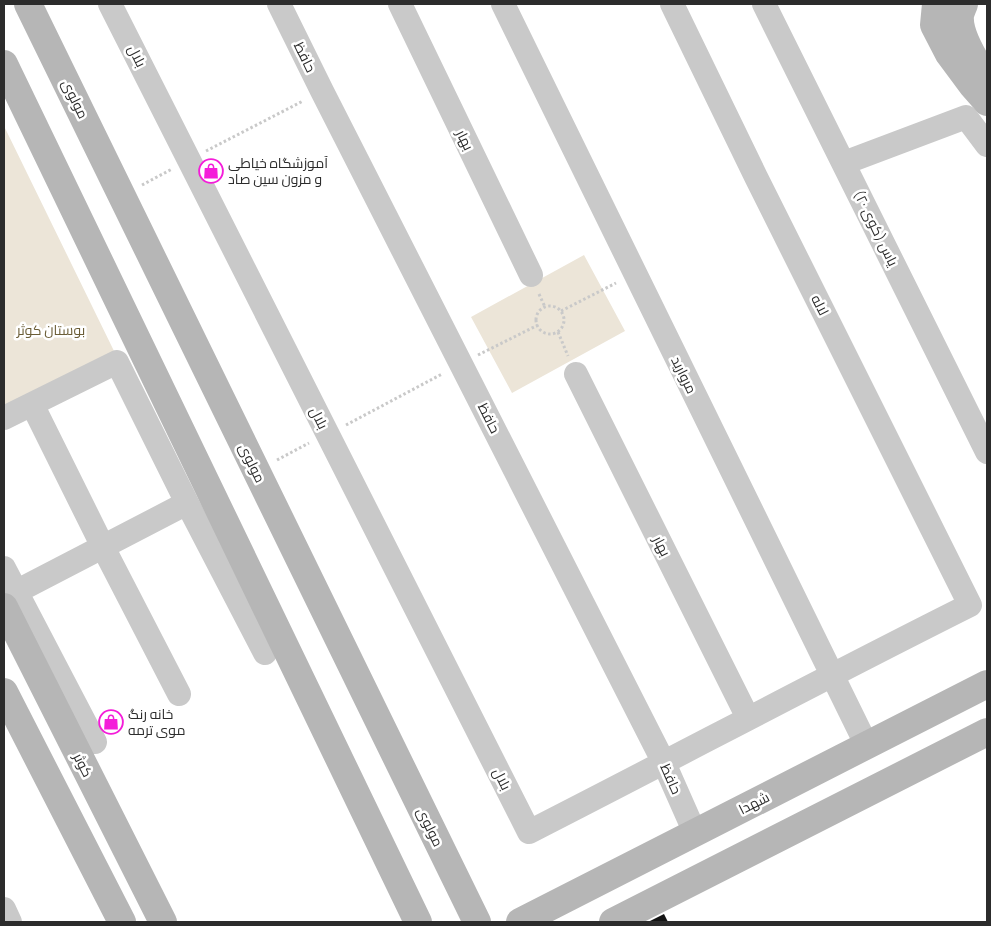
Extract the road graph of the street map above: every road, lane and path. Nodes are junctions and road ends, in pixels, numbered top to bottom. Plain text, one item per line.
1 (28, 4) edge
2 (110, 4) edge
3 (279, 4) edge
4 (400, 4) edge
5 (503, 4) edge
6 (672, 4) edge
7 (764, 4) edge
8 (964, 4) edge
9 (931, 11) edge
10 (4, 64) edge
11 (987, 79) edge
12 (322, 91) junction
13 (977, 110) edge
14 (987, 145) edge
15 (189, 160) junction
16 (844, 163) junction
17 (122, 196) junction
18 (634, 273) junction
19 (531, 276) dead end
20 (561, 311) junction
21 (538, 325) junction
22 (461, 363) junction
23 (576, 374) dead end
24 (32, 404) junction
25 (4, 418) edge
26 (327, 434) junction
27 (987, 452) edge
28 (256, 471) junction
29 (186, 502) junction
30 (103, 547) junction
31 (4, 568) edge
32 (8, 599) edge
33 (264, 653) dead end
34 (832, 675) junction
35 (987, 684) edge
36 (4, 692) edge
37 (179, 694) dead end
38 (748, 718) junction
39 (987, 732) edge
40 (95, 742) dead end
41 (867, 746) junction
42 (664, 764) junction
43 (695, 833) junction
44 (4, 909) edge
45 (462, 910) edge
46 (10, 922) edge
47 (122, 922) edge
48 (163, 922) edge
49 (418, 922) edge
50 (477, 922) edge
51 (520, 922) edge
52 (613, 922) edge

1 - 17 street, مولوی
2 - 15 street, بلال
3 - 12 street, حافظ
4 - 19 street, بهار
5 - 18 street, مروارید
6 - 34 street, لاله
7 - 16 street, یاس (کوی ۲۰)
8 - 11 street
9 - 13 street
10 - 49 street
12 - 15 path
12 - 22 street, حافظ
13 - 14 street
13 - 16 street
15 - 17 path
15 - 26 street, بلال
16 - 27 street, یاس (کوی ۲۰)
17 - 28 street, مولوی
18 - 20 path
18 - 34 street, مروارید
20 - 21 path
20 - 21 path
21 - 22 path
22 - 26 path
22 - 42 street, حافظ
23 - 38 street, بهار
24 - 25 street
24 - 29 street
24 - 30 street
26 - 28 path
26 - 42 street, بلال
28 - 45 street, مولوی
29 - 30 street
29 - 33 street
30 - 32 street
30 - 37 street
31 - 32 street
32 - 40 street
32 - 48 street, کوثر
34 - 38 street
34 - 41 street, مروارید
35 - 41 street, شهدا
36 - 47 street
38 - 42 street
39 - 52 street
41 - 43 street, شهدا
42 - 43 street, حافظ
43 - 51 street, شهدا
44 - 46 street
45 - 50 street, مولوی

